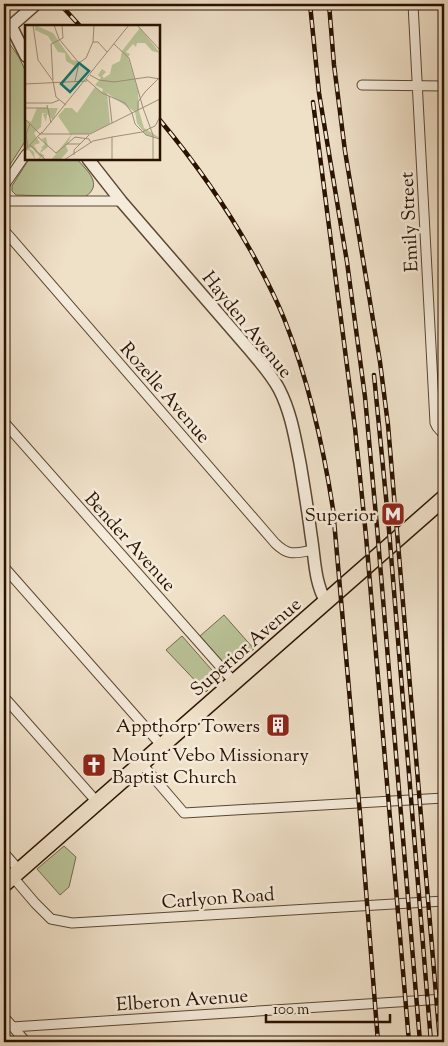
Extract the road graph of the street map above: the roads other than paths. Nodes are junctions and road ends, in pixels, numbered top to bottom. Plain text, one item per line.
1 (36, 4) edge
2 (413, 4) edge
3 (7, 23) edge
4 (25, 54) edge
5 (362, 85) dead end
6 (417, 86) junction
7 (444, 86) edge
8 (25, 155) edge
9 (89, 160) edge
10 (4, 186) edge
11 (4, 201) edge
12 (121, 201) junction
13 (4, 230) edge
14 (4, 422) edge
15 (444, 435) edge
16 (444, 498) edge
17 (313, 550) junction
18 (4, 567) edge
19 (326, 602) junction
20 (234, 682) junction
21 (4, 696) edge
22 (162, 746) junction
23 (142, 764) junction
24 (444, 798) edge
25 (97, 802) junction
26 (4, 853) edge
27 (12, 877) edge
28 (444, 900) edge
29 (444, 999) edge
30 (4, 1017) edge
31 (12, 1027) junction
32 (26, 1042) edge

1 - 3 street
2 - 6 street, Emily Street
3 - 4 street
5 - 6 street
6 - 7 street
6 - 15 street, Emily Street
8 - 10 street
9 - 12 street, Hayden Avenue
11 - 12 street
12 - 17 street, Hayden Avenue
13 - 17 street, Rozelle Avenue
14 - 20 street, Bender Avenue
16 - 19 main road, Superior Avenue
17 - 19 street, Hayden Avenue
18 - 22 street
19 - 20 main road, Superior Avenue
20 - 22 main road, Superior Avenue
21 - 25 street
22 - 23 main road, Superior Avenue
23 - 24 street
23 - 25 main road, Superior Avenue
25 - 27 main road, Superior Avenue
26 - 27 street, Carlyon Road
27 - 28 street, Carlyon Road
29 - 31 street, Elberon Avenue
30 - 31 street
31 - 32 street

